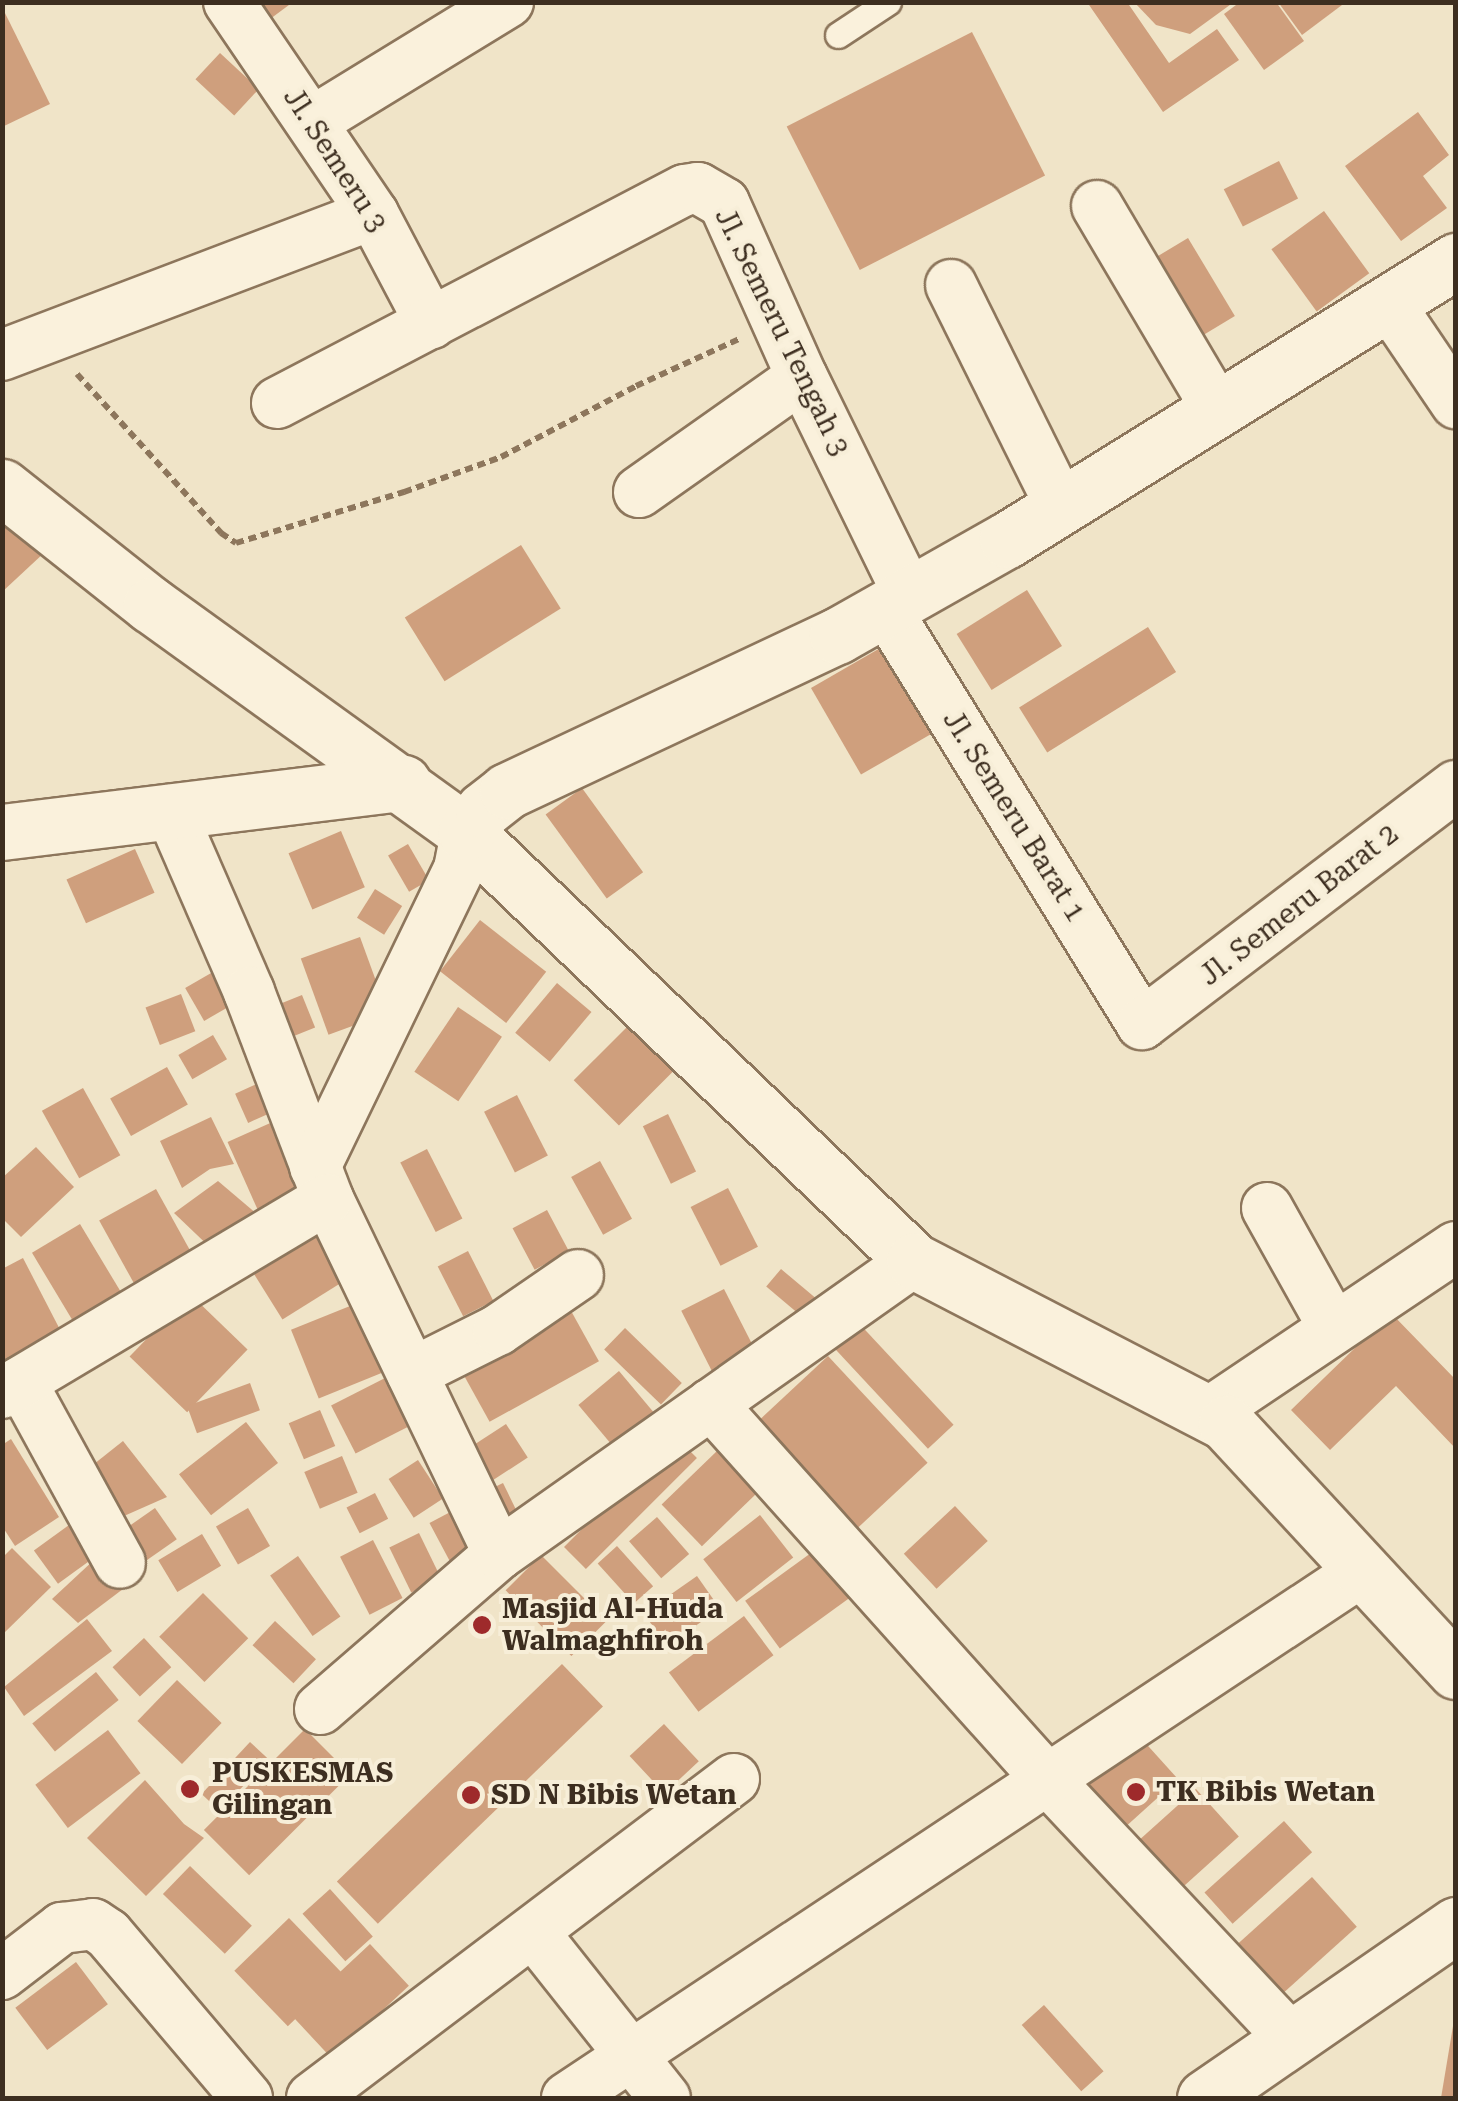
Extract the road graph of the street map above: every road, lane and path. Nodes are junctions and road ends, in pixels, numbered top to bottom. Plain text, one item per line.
1 (229, 2) edge
2 (508, 2) edge
3 (888, 2) edge
4 (838, 35) dead end
5 (312, 122) junction
6 (1098, 206) dead end
7 (373, 214) junction
8 (1456, 260) edge
9 (950, 286) dead end
10 (1389, 304) junction
11 (777, 322) junction
12 (430, 324) junction
13 (24, 347) edge
14 (802, 377) junction
15 (277, 403) dead end
16 (1456, 403) edge
17 (1218, 411) junction
18 (2, 487) edge
19 (639, 492) dead end
20 (1061, 507) junction
21 (897, 602) junction
22 (402, 783) junction
23 (1456, 786) edge
24 (170, 810) junction
25 (2, 832) edge
26 (466, 832) junction
27 (1142, 1024) joint
28 (322, 1183) junction
29 (1267, 1208) dead end
30 (1452, 1258) edge
31 (914, 1262) junction
32 (578, 1274) dead end
33 (1334, 1328) junction
34 (412, 1372) junction
35 (12, 1387) edge
36 (711, 1404) junction
37 (1210, 1412) junction
38 (499, 1554) junction
39 (120, 1563) dead end
40 (1362, 1571) junction
41 (1456, 1671) edge
42 (320, 1709) dead end
43 (734, 1778) dead end
44 (1048, 1780) junction
45 (1456, 1924) edge
46 (534, 1933) junction
47 (2, 1974) edge
48 (1291, 2039) junction
49 (630, 2057) junction
50 (247, 2098) edge
51 (312, 2098) edge
52 (566, 2098) edge
53 (665, 2098) edge
54 (1205, 2098) edge

1 - 5 street, Jl. Semeru 3
2 - 5 street
3 - 4 lane
5 - 7 street, Jl. Semeru 3
6 - 17 street
7 - 12 street, Jl. Semeru 3
7 - 13 street
8 - 10 street
9 - 20 street
10 - 16 street
10 - 17 street
11 - 12 street, Jl. Semeru Tengah 3
11 - 13 path
11 - 14 street, Jl. Semeru Tengah 3
12 - 15 street
14 - 19 street
14 - 21 street, Jl. Semeru Tengah 3
17 - 20 street
18 - 22 street
20 - 21 street
21 - 26 street
21 - 27 street, Jl. Semeru Barat 1
22 - 24 street
22 - 26 street
23 - 27 street, Jl. Semeru Barat 2
24 - 25 street
24 - 28 street
26 - 28 street
26 - 31 street
28 - 34 street
28 - 35 street
29 - 33 street
30 - 33 street
31 - 36 street
31 - 37 street
32 - 34 street
33 - 37 street
34 - 38 street
35 - 39 street
36 - 38 street
36 - 44 street
37 - 40 street
38 - 42 street
40 - 41 street
40 - 44 street
43 - 46 street
44 - 48 street
44 - 49 street
45 - 48 street
46 - 49 street
46 - 51 street
47 - 50 street
48 - 54 street
49 - 52 street
49 - 53 street

